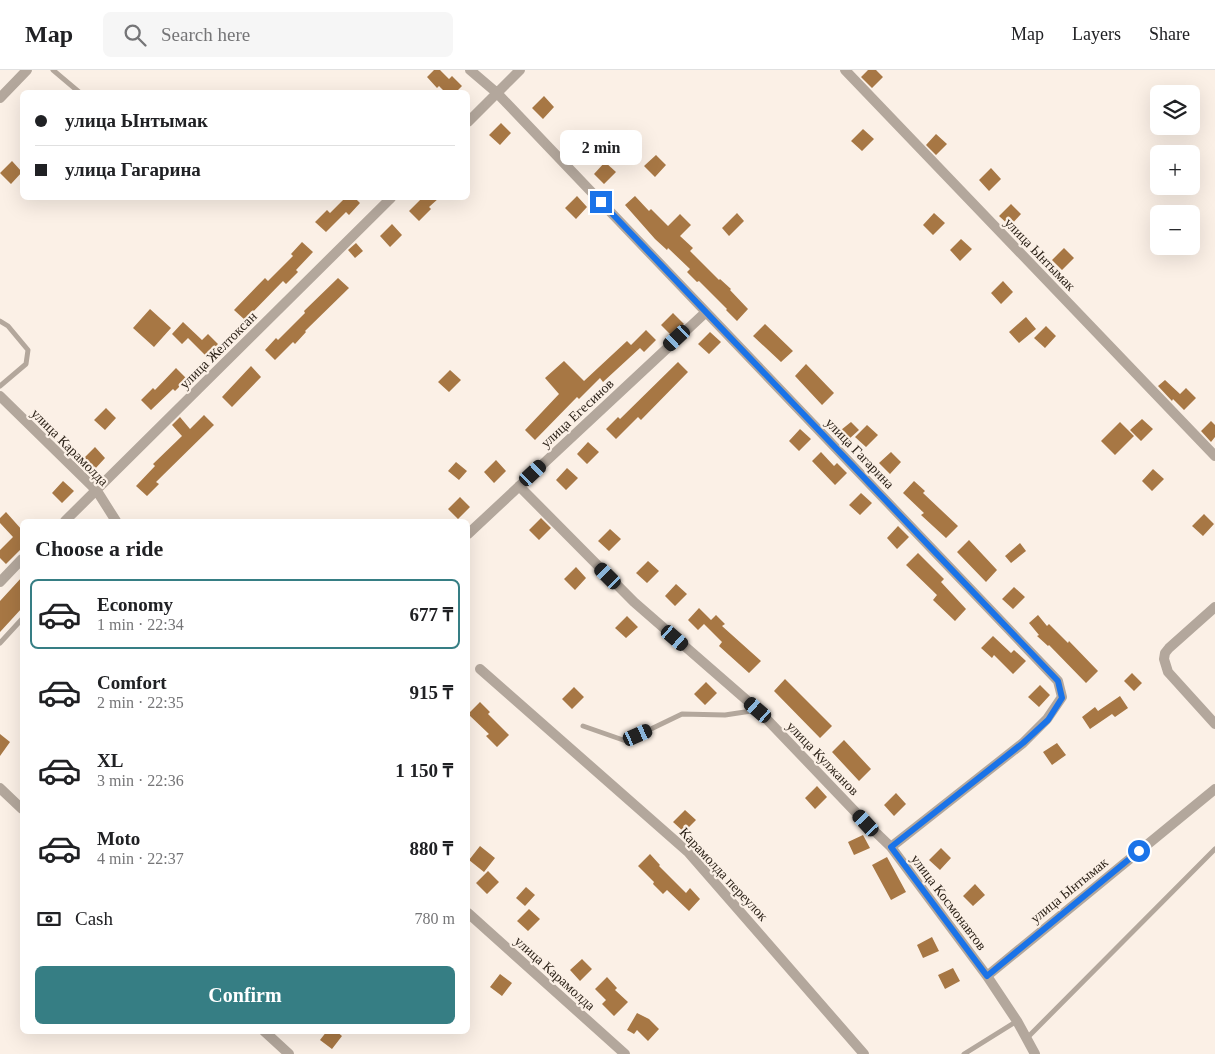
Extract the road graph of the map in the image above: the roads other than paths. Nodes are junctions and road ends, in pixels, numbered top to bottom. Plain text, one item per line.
1 (27, 70) edge
2 (53, 70) edge
3 (470, 70) edge
4 (520, 70) edge
5 (845, 70) edge
6 (77, 90) edge
7 (497, 93) junction
8 (0, 98) edge
9 (470, 120) edge
10 (389, 200) edge
11 (706, 312) junction
12 (0, 321) edge
13 (0, 386) edge
14 (0, 396) edge
15 (1215, 456) edge
16 (519, 486) junction
17 (97, 490) junction
18 (66, 519) edge
19 (115, 519) edge
20 (470, 532) edge
21 (20, 561) edge
22 (0, 582) edge
23 (1215, 607) edge
24 (20, 621) edge
25 (0, 643) edge
26 (480, 669) dead end
27 (758, 710) junction
28 (1215, 724) edge
29 (583, 726) dead end
30 (0, 788) edge
31 (1215, 788) edge
32 (20, 807) edge
33 (866, 823) joint
34 (891, 847) junction
35 (1215, 849) edge
36 (470, 915) edge
37 (987, 976) junction
38 (1017, 1021) junction
39 (267, 1034) edge
40 (1026, 1039) junction
41 (289, 1054) edge
42 (625, 1054) edge
43 (864, 1054) edge
44 (964, 1054) edge
45 (1035, 1054) edge

1 - 8 street
2 - 6 lane
3 - 7 street, улица Гагарина
4 - 7 street
5 - 15 street, улица Ынтымак
7 - 9 street
7 - 11 street, улица Гагарина
10 - 17 street, улица Желтоксан
11 - 16 street, улица Егесинов
11 - 34 street, улица Гагарина
12 - 13 lane
14 - 17 street, улица Карамолда
16 - 20 street, улица Егесинов
16 - 27 street, улица Кулжанов
17 - 18 street, улица Желтоксан
17 - 19 street, улица Карамолда
21 - 22 street
23 - 28 street
24 - 25 lane
26 - 43 street, Карамолда переулок
27 - 29 lane
27 - 33 street, улица Кулжанов
30 - 32 street
31 - 37 street, улица Ынтымак
33 - 34 street, улица Космонавтов
34 - 37 street, улица Космонавтов
35 - 40 lane
36 - 42 street, улица Карамолда
37 - 38 street, улица Космонавтов
38 - 40 street, улица Космонавтов
38 - 44 lane
39 - 41 street
40 - 45 street, улица Космонавтов

